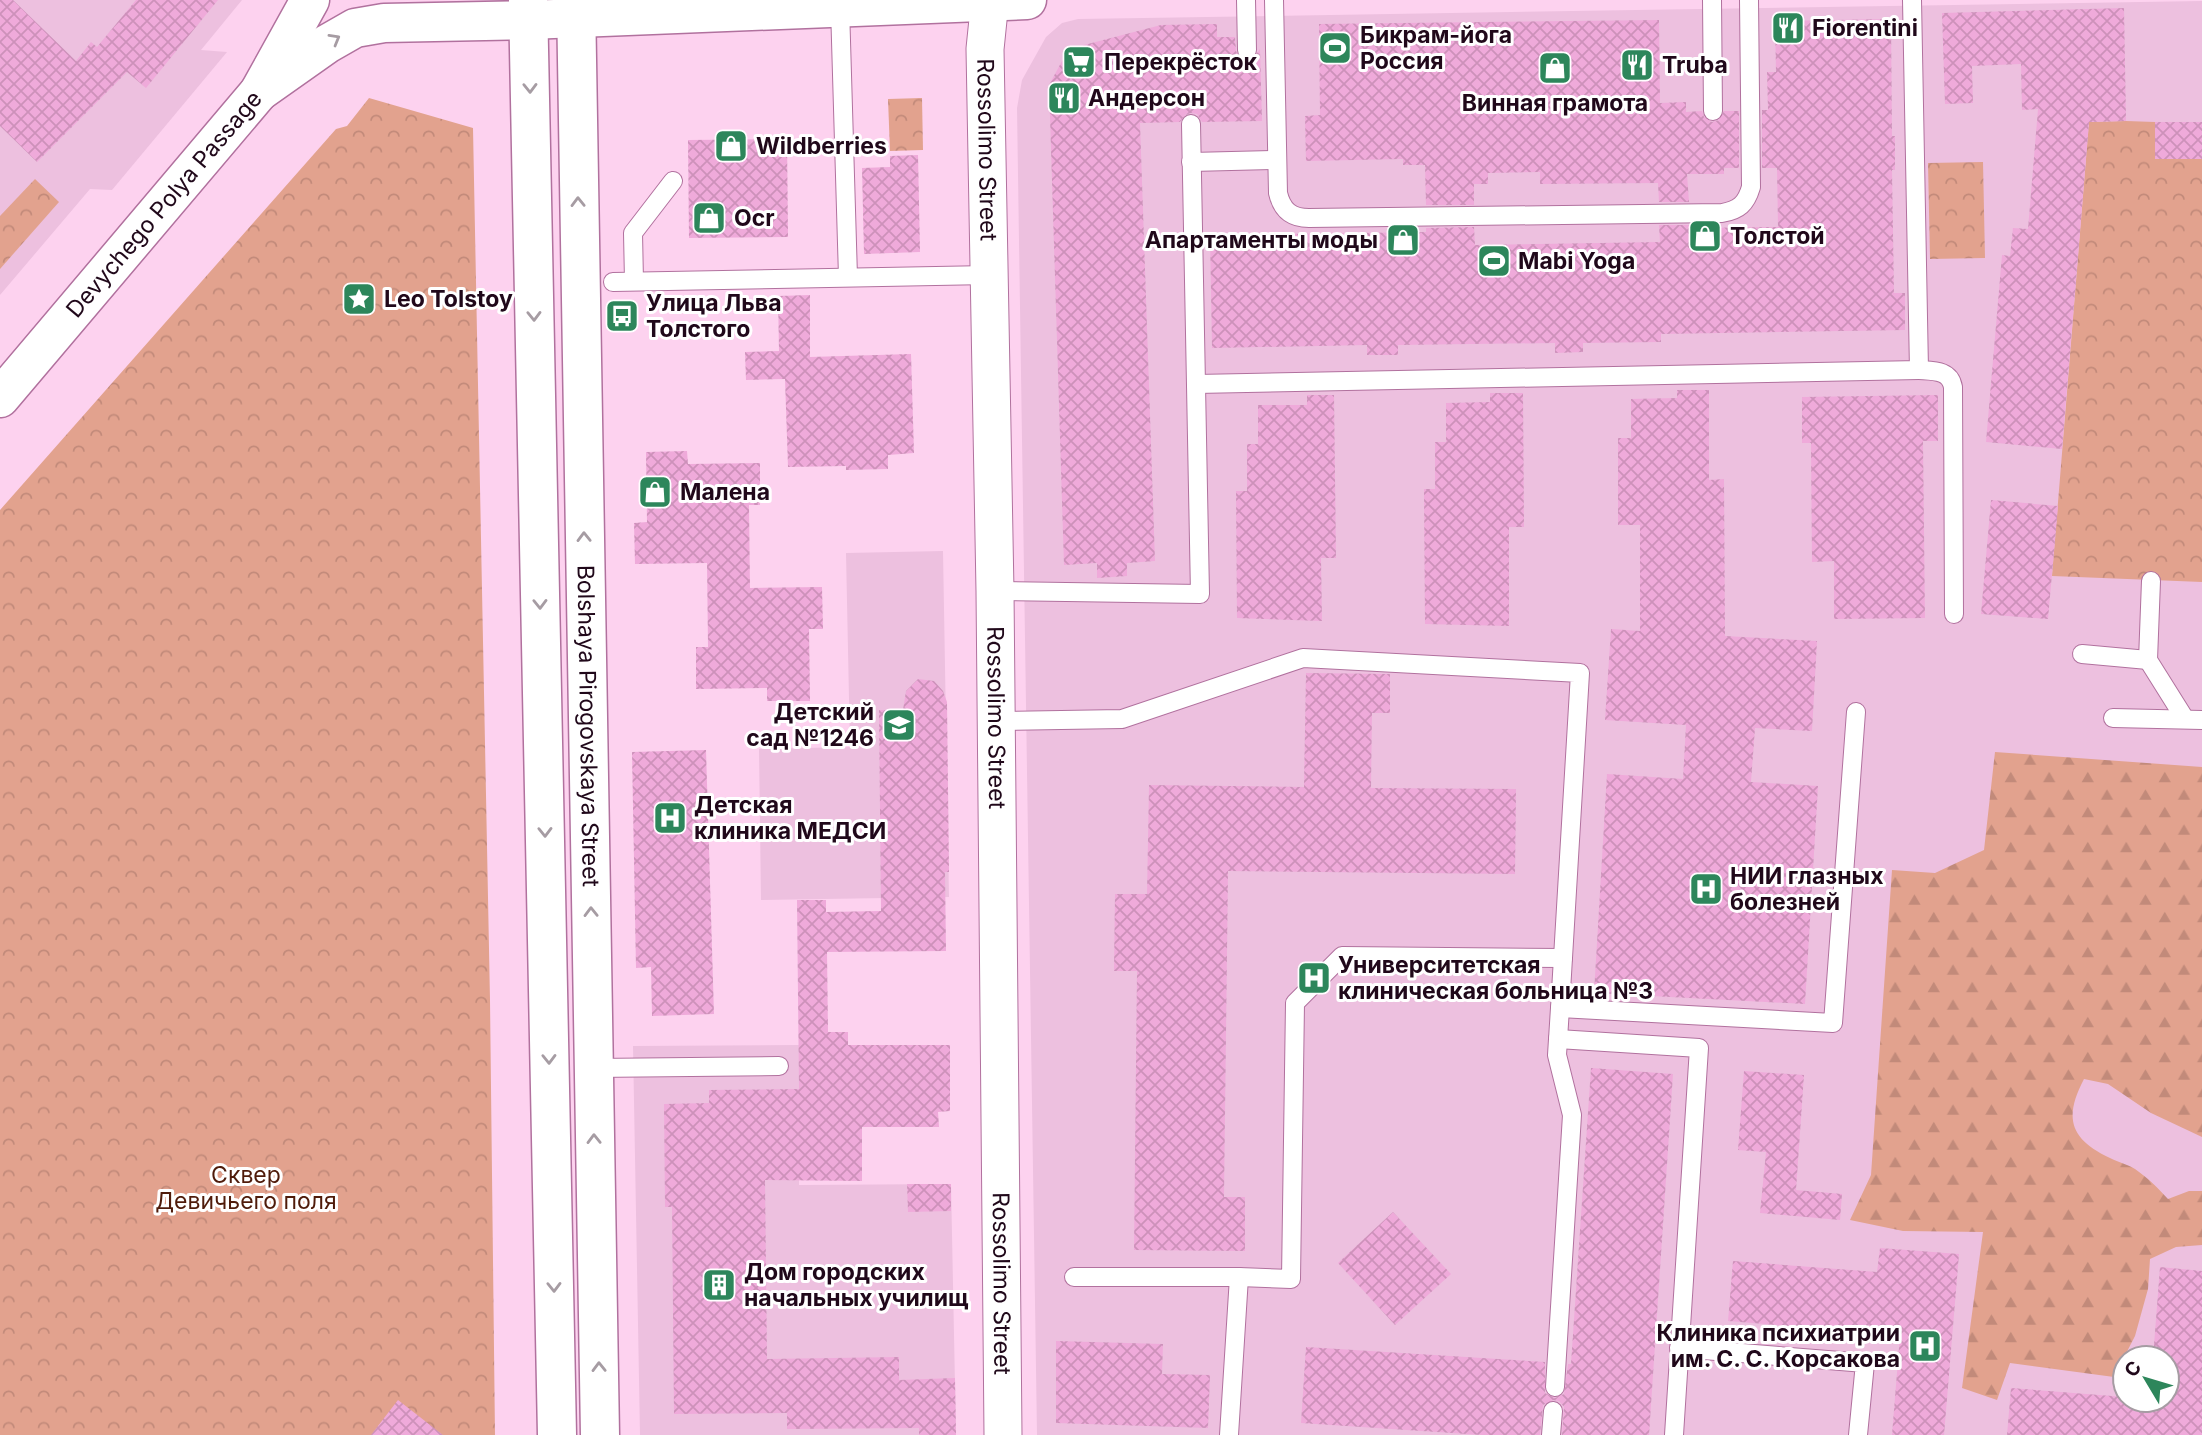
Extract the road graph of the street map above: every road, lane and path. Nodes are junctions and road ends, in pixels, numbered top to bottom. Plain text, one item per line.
1 (310, 0) edge
2 (424, 0) edge
3 (1027, 0) edge
4 (1246, 0) edge
5 (1274, 0) edge
6 (1712, 0) edge
7 (1749, 0) edge
8 (1912, 0) edge
9 (990, 1) edge
10 (840, 7) junction
11 (576, 9) edge
12 (528, 10) edge
13 (459, 21) junction
14 (1247, 50) dead end
15 (258, 92) junction
16 (1713, 111) dead end
17 (1191, 124) dead end
18 (1277, 160) junction
19 (1191, 162) junction
20 (673, 181) dead end
21 (989, 275) junction
22 (848, 277) junction
23 (634, 281) junction
24 (613, 282) dead end
25 (1919, 370) junction
26 (1196, 384) junction
27 (0, 398) edge
28 (2151, 580) dead end
29 (995, 591) junction
30 (1954, 614) dead end
31 (2082, 654) dead end
32 (2148, 660) junction
33 (1856, 712) dead end
34 (2113, 718) dead end
35 (2194, 720) edge
36 (996, 721) junction
37 (1563, 958) junction
38 (1560, 1008) junction
39 (1558, 1039) junction
40 (779, 1066) dead end
41 (593, 1068) junction
42 (1074, 1277) dead end
43 (1239, 1277) junction
44 (1679, 1348) junction
45 (1555, 1387) dead end
46 (1553, 1411) dead end
47 (556, 1435) edge
48 (600, 1435) edge
49 (1003, 1435) edge
50 (1229, 1435) edge
51 (1551, 1435) edge
52 (1674, 1435) edge
53 (1858, 1435) edge

1 - 15 main road, Devychego Polya Passage
2 - 13 street
3 - 9 main road
4 - 14 lane
5 - 18 lane
6 - 16 lane
7 - 18 lane
8 - 25 lane
9 - 10 main road
9 - 21 street, Rossolimo Street
10 - 11 main road
10 - 22 lane
11 - 12 main road
41 -> 11 main road, Bolshaya Pirogovskaya Street
12 - 13 main road
12 -> 47 main road, Bolshaya Pirogovskaya Street
15 -> 13 main road
15 - 27 main road, Devychego Polya Passage
17 - 19 lane
18 - 19 lane
19 - 26 lane
20 - 23 lane
21 - 22 lane
21 - 29 street, Rossolimo Street
22 - 23 lane
23 - 24 lane
25 - 26 lane
25 - 30 lane
26 - 29 lane
28 - 32 lane
29 - 36 street, Rossolimo Street
31 - 32 lane
32 - 35 lane
33 - 38 lane
34 - 35 lane
36 - 37 lane
36 - 49 street, Rossolimo Street
37 - 38 lane
37 - 43 lane
38 - 39 lane
39 - 44 lane
39 - 45 lane
40 - 41 lane
48 -> 41 main road, Bolshaya Pirogovskaya Street
42 - 43 lane
43 - 50 lane
44 - 52 lane
44 - 53 lane
46 - 51 lane

